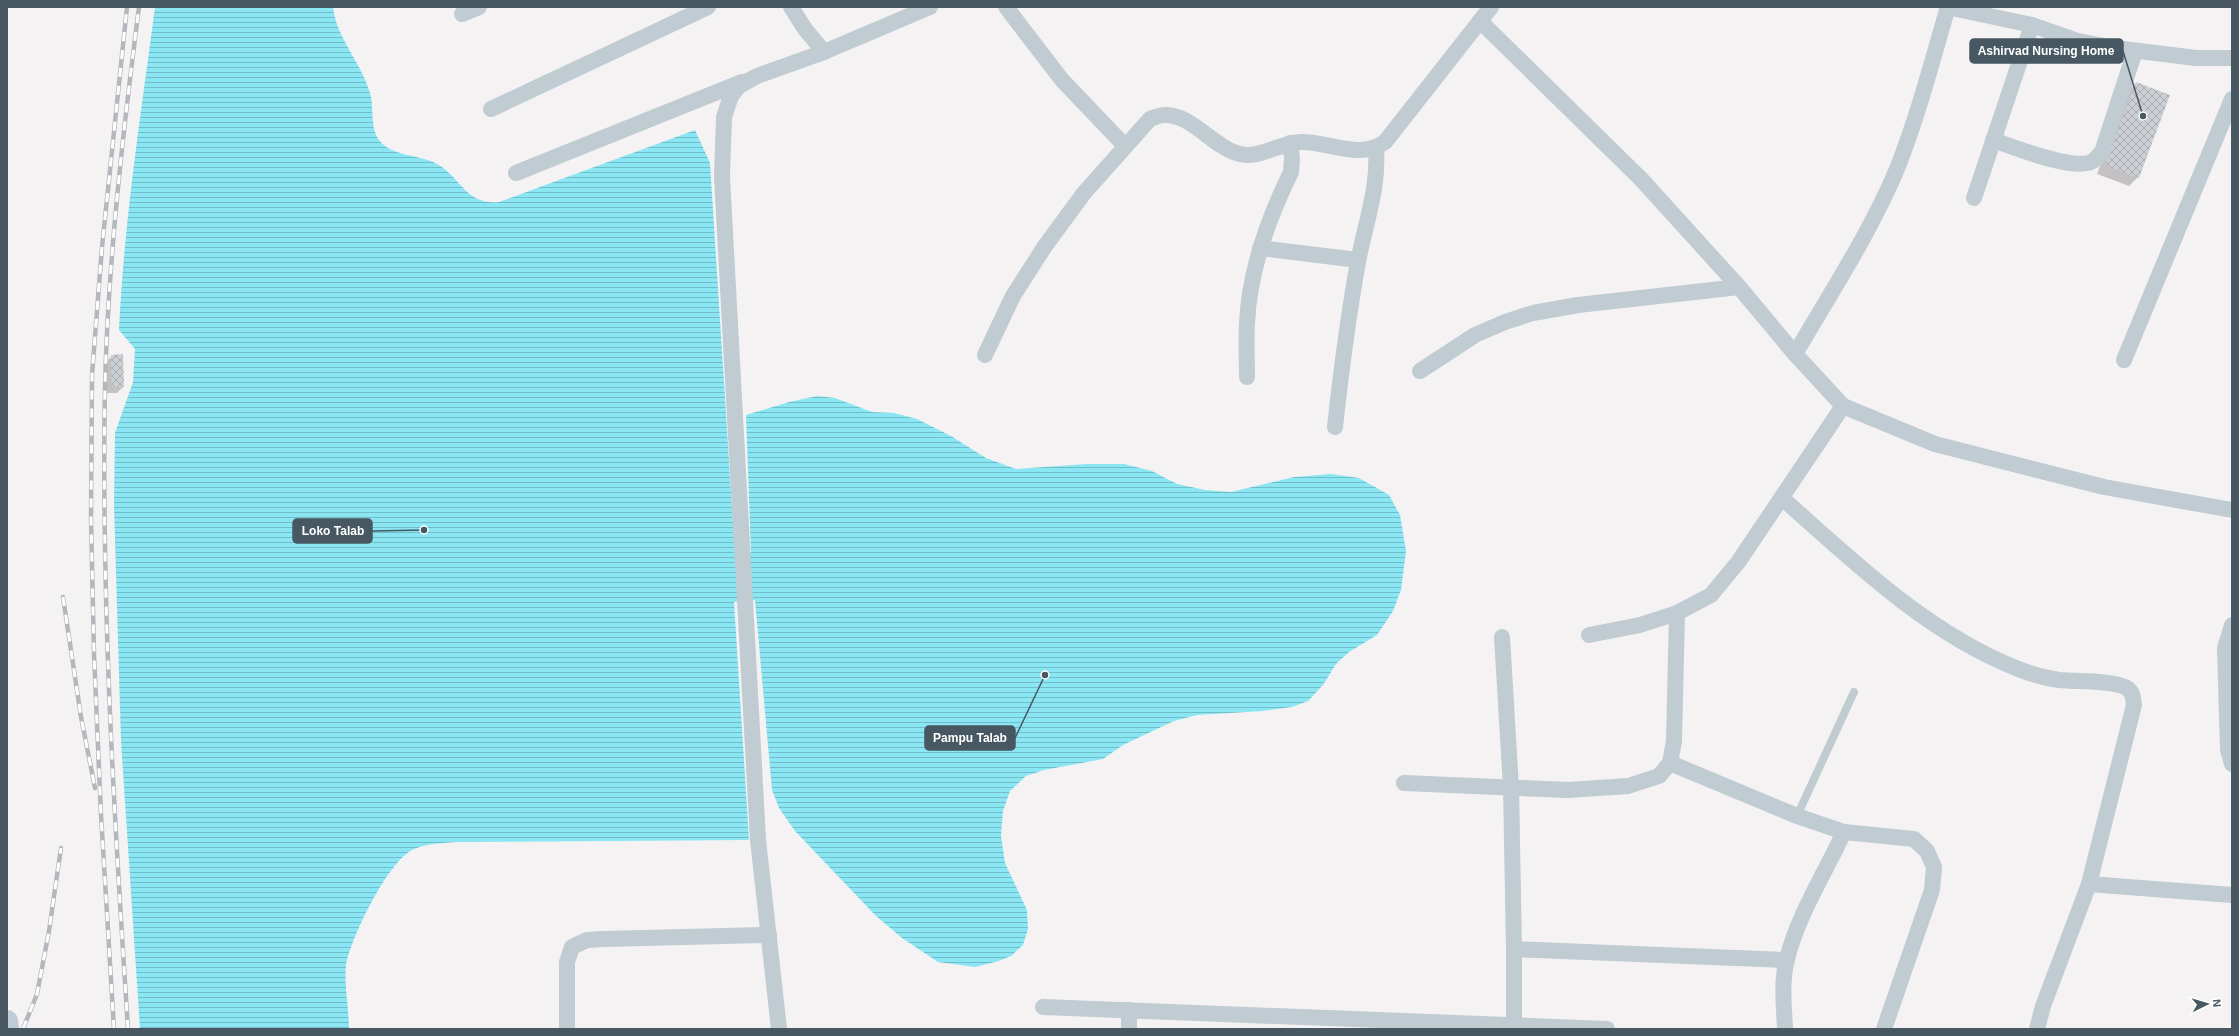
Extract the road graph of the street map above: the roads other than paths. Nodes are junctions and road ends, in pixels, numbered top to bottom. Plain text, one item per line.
1 (479, 7) edge
2 (708, 7) edge
3 (791, 7) edge
4 (930, 7) edge
5 (1006, 7) edge
6 (1491, 7) edge
7 (1948, 7) edge
8 (1974, 10) edge
9 (462, 14) dead end
10 (1480, 22) junction
11 (2032, 25) junction
12 (2135, 51) junction
13 (824, 52) junction
14 (2232, 58) edge
15 (757, 76) junction
16 (2232, 99) edge
17 (491, 109) dead end
18 (1993, 140) junction
19 (1290, 143) junction
20 (1125, 146) junction
21 (1376, 149) junction
22 (516, 173) dead end
23 (1974, 198) dead end
24 (1260, 248) junction
25 (1358, 260) junction
26 (1739, 287) junction
27 (1795, 354) junction
28 (985, 355) dead end
29 (2124, 360) dead end
30 (1420, 371) dead end
31 (1247, 377) dead end
32 (1843, 406) junction
33 (1335, 427) dead end
34 (1782, 498) junction
35 (2232, 510) edge
36 (1677, 613) junction
37 (2232, 625) edge
38 (1589, 635) dead end
39 (1502, 637) dead end
40 (1854, 692) dead end
41 (1670, 763) junction
42 (2232, 764) edge
43 (1404, 783) dead end
44 (1512, 787) junction
45 (1797, 816) junction
46 (1844, 832) junction
47 (2089, 884) junction
48 (2232, 895) edge
49 (769, 935) junction
50 (1514, 949) junction
51 (1787, 960) junction
52 (1043, 1007) dead end
53 (1129, 1010) junction
54 (7, 1021) edge
55 (1514, 1026) junction
56 (8, 1029) edge
57 (567, 1029) edge
58 (779, 1029) edge
59 (1129, 1029) edge
60 (1607, 1029) edge
61 (1785, 1029) edge
62 (1884, 1029) edge
63 (2037, 1029) edge

1 - 9 street
2 - 17 street
3 - 13 street
4 - 13 street
5 - 20 street
6 - 10 street
7 - 8 street
7 - 27 street
8 - 11 street
10 - 21 street
10 - 26 street
11 - 12 street
11 - 18 street
12 - 14 street
12 - 18 street
13 - 15 street
15 - 22 street
15 - 49 street
16 - 29 street
18 - 23 street
19 - 20 street
19 - 21 street
19 - 24 street
20 - 28 street
21 - 25 street
24 - 25 street
24 - 31 street
25 - 33 street
26 - 27 street
26 - 30 street
27 - 32 street
32 - 34 street
32 - 35 street
34 - 36 street
34 - 47 street
36 - 38 street
36 - 41 street
37 - 42 street
39 - 44 street
40 - 45 lane
41 - 44 street
41 - 45 street
43 - 44 street
44 - 50 street
45 - 46 street
46 - 51 street
46 - 62 street
47 - 48 street
47 - 63 street
49 - 57 street
49 - 58 street
50 - 51 street
50 - 55 street
51 - 61 street
52 - 53 street
53 - 55 street
53 - 59 street
54 - 56 main road
55 - 60 street

